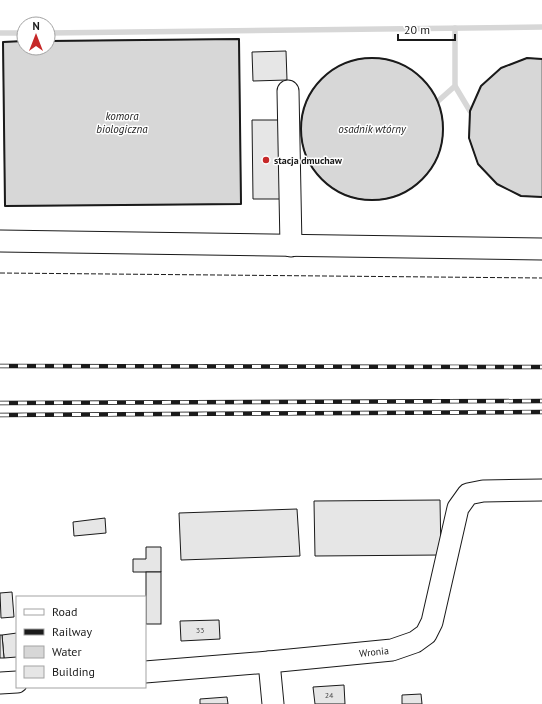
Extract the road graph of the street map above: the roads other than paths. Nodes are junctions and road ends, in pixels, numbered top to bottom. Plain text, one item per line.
1 (288, 91) dead end
2 (0, 242) edge
3 (291, 246) junction
4 (542, 249) edge
5 (542, 490) edge
6 (269, 662) junction
7 (146, 672) edge
8 (16, 682) edge
9 (0, 683) edge
10 (273, 704) edge

1 - 3 street
2 - 3 street
3 - 4 street
5 - 6 street, Wronia
6 - 7 street, Wronia
6 - 10 street
8 - 9 street

